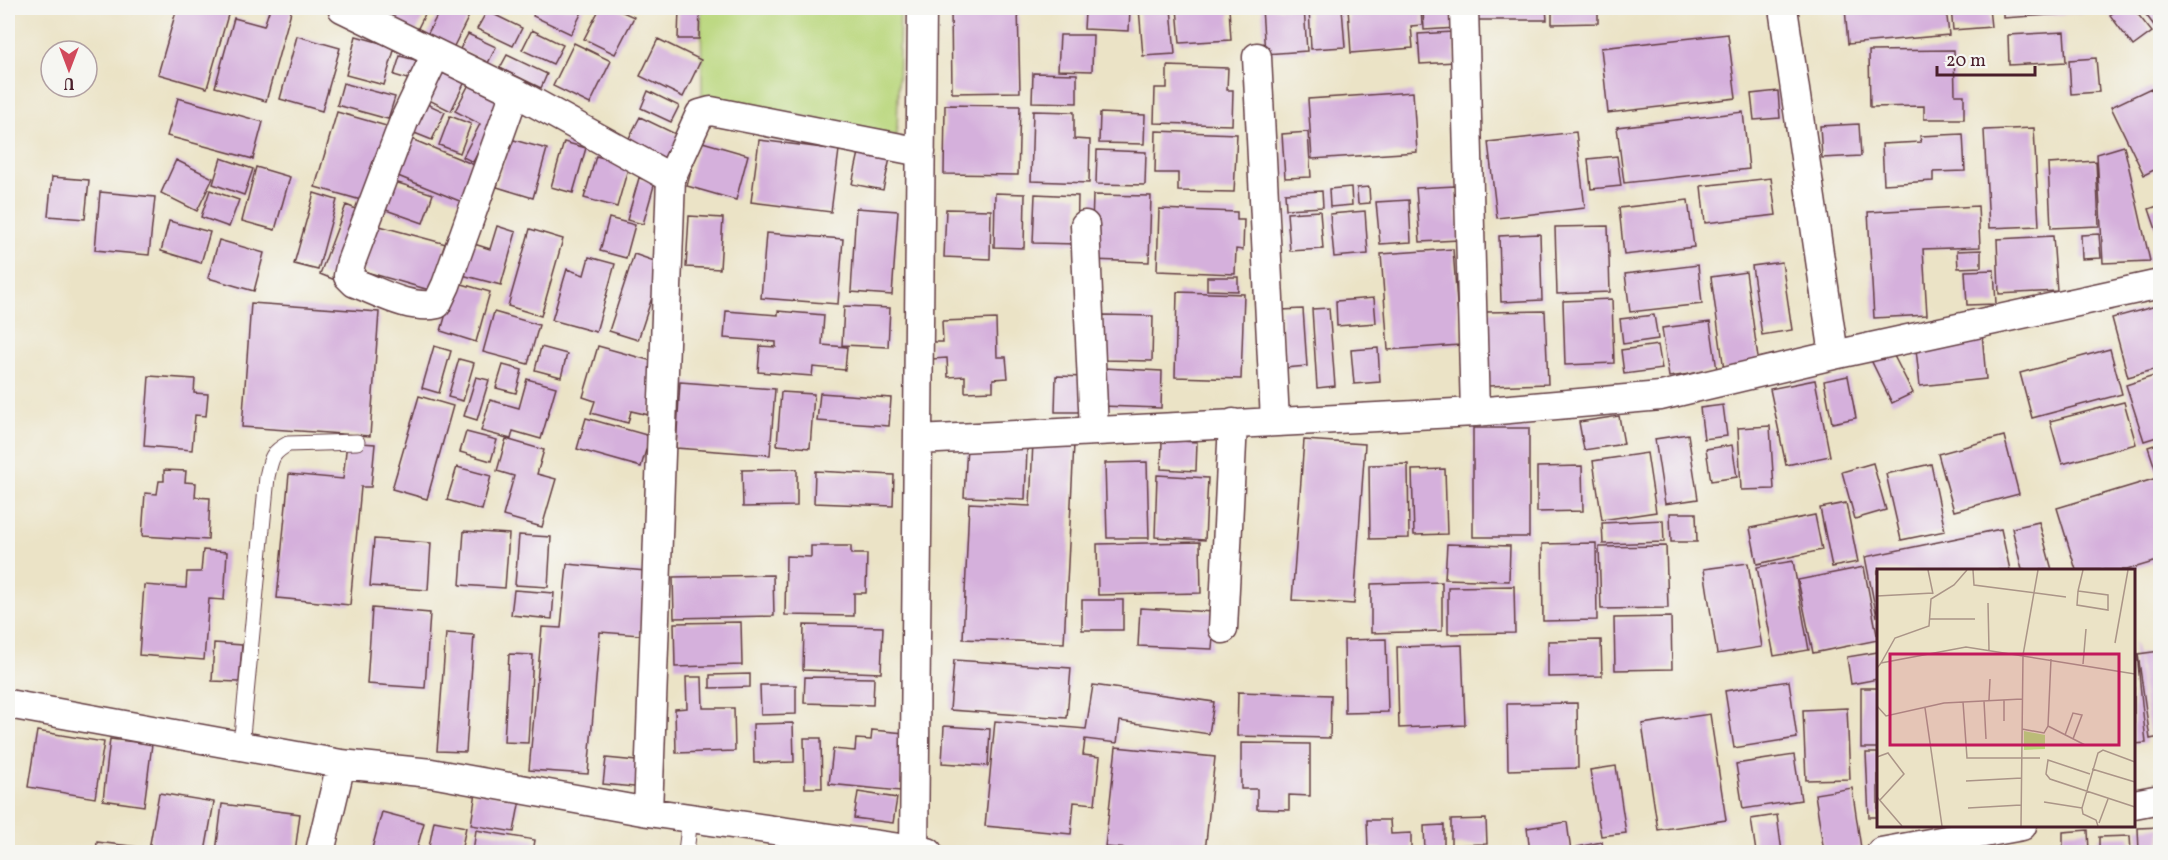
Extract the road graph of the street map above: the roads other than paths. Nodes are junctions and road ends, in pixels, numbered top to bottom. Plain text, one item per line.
1 (342, 8) edge
2 (922, 8) edge
3 (1464, 8) edge
4 (1784, 8) edge
5 (436, 54) junction
6 (1257, 57) dead end
7 (515, 92) junction
8 (921, 152) junction
9 (671, 178) junction
10 (1085, 225) dead end
11 (2160, 284) edge
12 (1833, 355) junction
13 (1475, 412) junction
14 (1275, 421) junction
15 (1233, 423) junction
16 (1094, 430) junction
17 (918, 440) junction
18 (357, 442) dead end
19 (1223, 629) dead end
20 (8, 704) edge
21 (241, 746) junction
22 (341, 764) junction
23 (2160, 799) edge
24 (2135, 804) edge
25 (648, 812) junction
26 (690, 818) junction
27 (2012, 827) edge
28 (320, 852) edge
29 (686, 852) edge
30 (919, 852) edge
31 (1881, 852) edge

1 - 5 street
2 - 8 street
3 - 13 street
4 - 12 street
5 - 7 street
5 - 7 street
6 - 14 street
7 - 9 street
8 - 9 street
8 - 17 street
9 - 25 street
10 - 16 street
11 - 12 street
12 - 13 street
13 - 14 street
14 - 15 street
15 - 16 street
15 - 19 street
16 - 17 street
17 - 30 street
18 - 21 lane
20 - 21 street
21 - 22 street
22 - 25 street
22 - 28 street
23 - 24 street
25 - 26 street
26 - 29 lane
26 - 30 street
27 - 31 street

